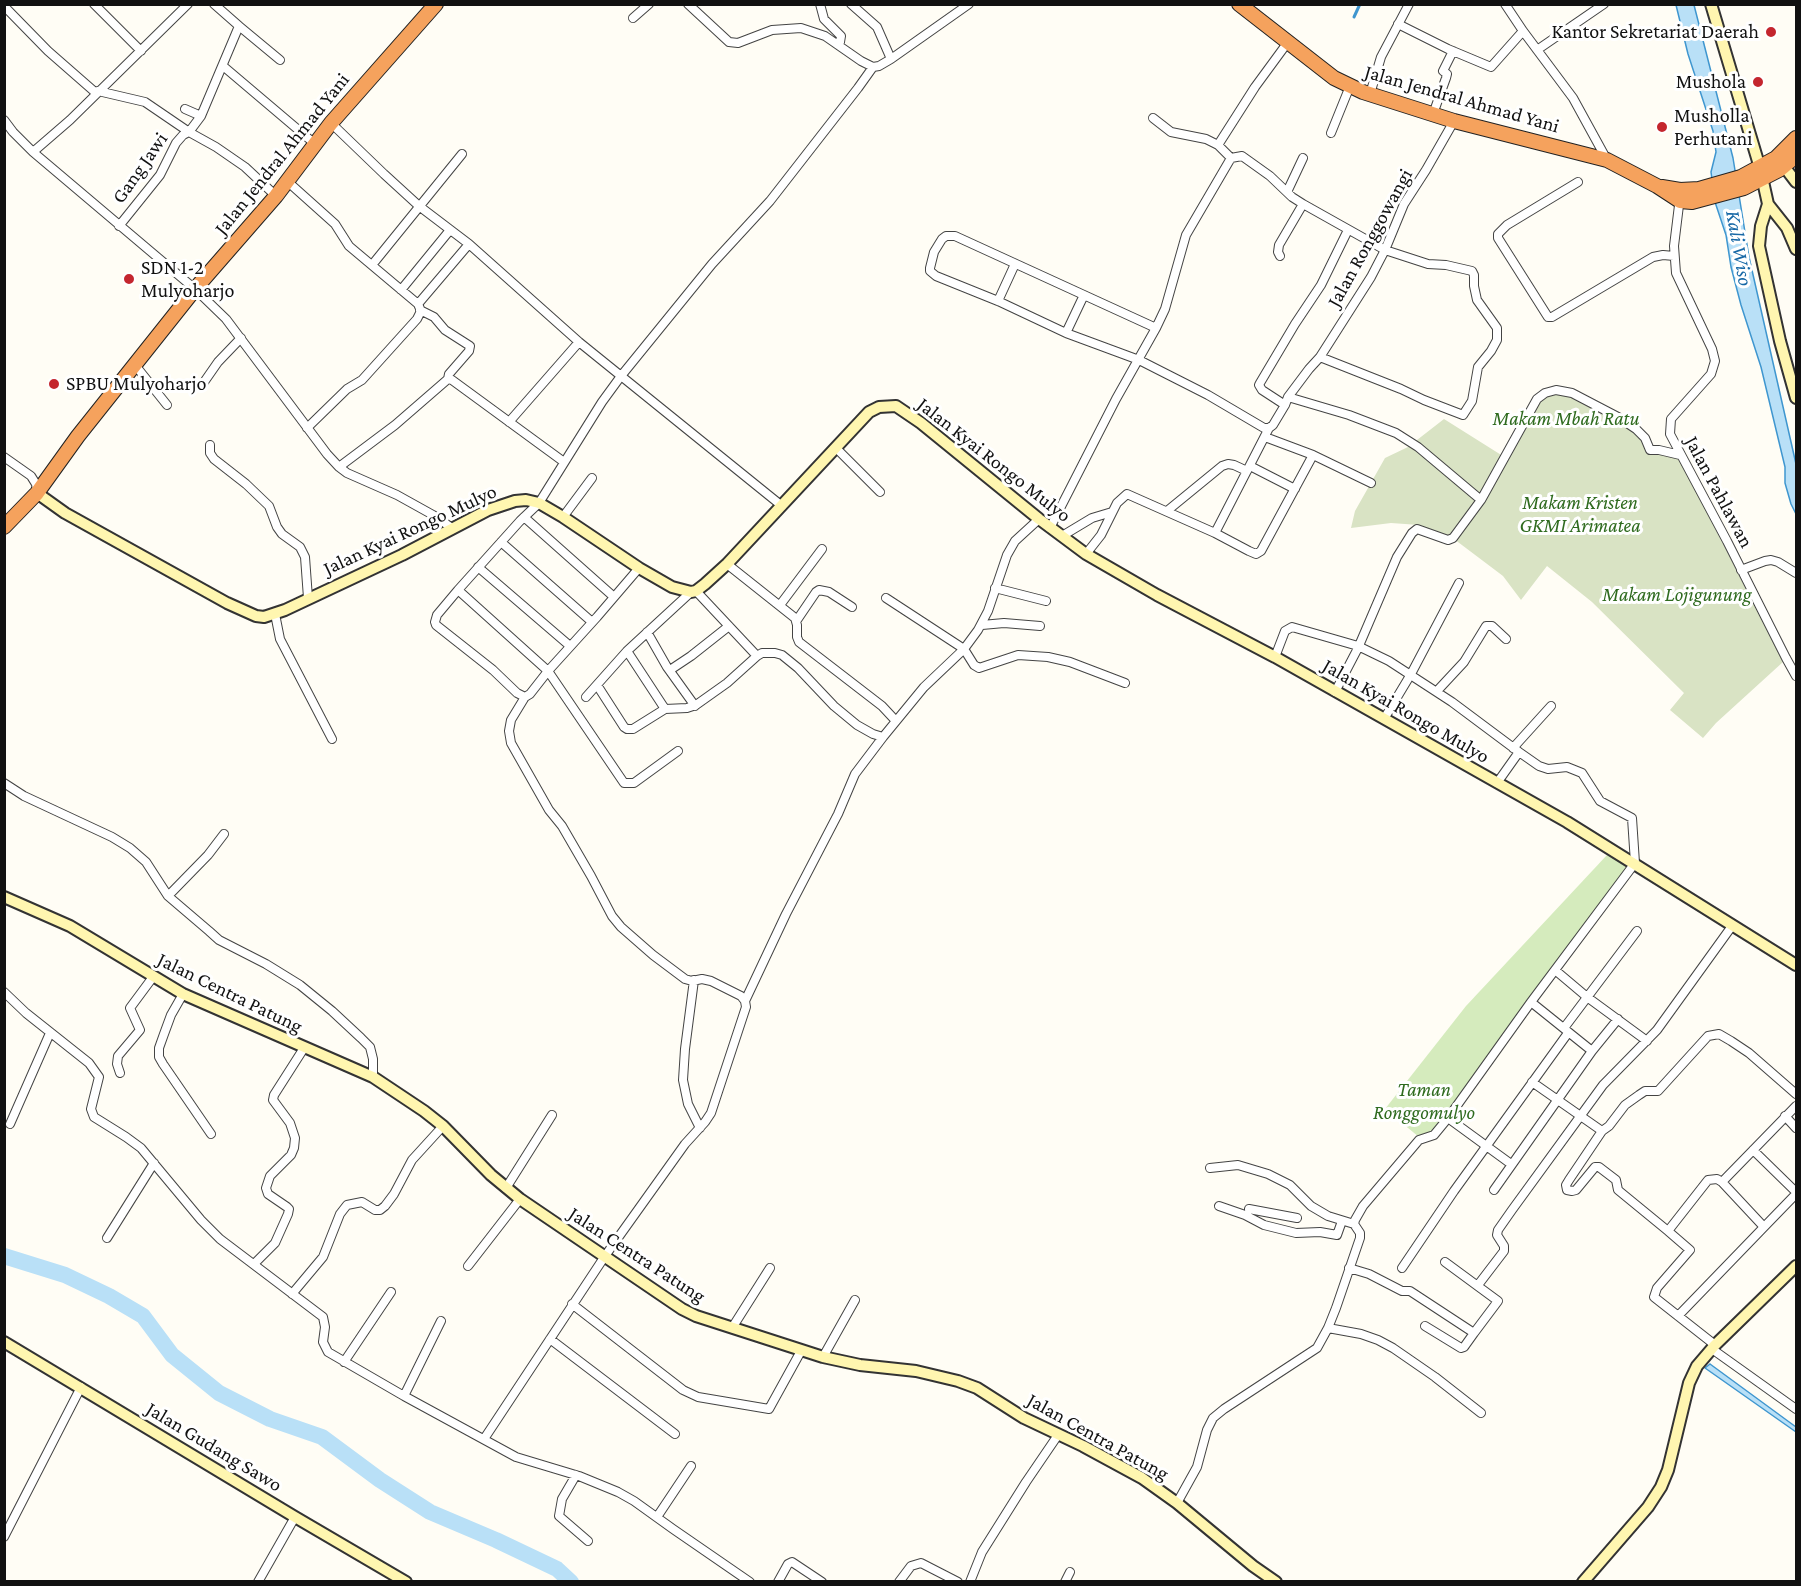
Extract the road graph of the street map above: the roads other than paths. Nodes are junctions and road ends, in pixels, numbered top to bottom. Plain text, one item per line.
1 (94, 4) edge
2 (188, 4) edge
3 (214, 4) edge
4 (436, 4) edge
5 (649, 4) edge
6 (688, 4) edge
7 (820, 4) edge
8 (852, 4) edge
9 (969, 4) edge
10 (1239, 4) edge
11 (1409, 4) edge
12 (1505, 4) edge
13 (1604, 4) edge
14 (1711, 4) edge
15 (6, 5) edge
16 (633, 18) dead end
17 (1398, 24) junction
18 (239, 26) junction
19 (1522, 31) junction
20 (1288, 42) junction
21 (838, 44) junction
22 (1537, 50) junction
23 (141, 51) junction
24 (1453, 51) junction
25 (280, 60) dead end
26 (891, 60) junction
27 (222, 66) junction
28 (873, 67) junction
29 (1350, 86) junction
30 (97, 92) junction
31 (1370, 94) junction
32 (185, 109) dead end
33 (1433, 114) junction
34 (201, 116) junction
35 (1153, 118) dead end
36 (4, 120) edge
37 (1454, 121) junction
38 (331, 123) junction
39 (9, 132) edge
40 (189, 132) junction
41 (1331, 133) dead end
42 (1797, 138) edge
43 (315, 144) junction
44 (1218, 145) junction
45 (33, 152) junction
46 (462, 154) dead end
47 (1797, 156) edge
48 (1231, 158) junction
49 (1303, 158) dead end
50 (1607, 160) junction
51 (1781, 161) junction
52 (1761, 174) junction
53 (287, 181) junction
54 (1578, 182) dead end
55 (1797, 182) edge
56 (1287, 192) junction
57 (276, 195) junction
58 (1680, 195) junction
59 (1303, 204) junction
60 (1768, 204) junction
61 (419, 206) junction
62 (119, 226) junction
63 (450, 230) junction
64 (1348, 230) junction
65 (469, 244) junction
66 (1797, 249) edge
67 (1385, 250) junction
68 (1280, 256) dead end
69 (1674, 256) junction
70 (1015, 264) junction
71 (372, 266) junction
72 (195, 289) junction
73 (401, 290) junction
74 (1084, 296) junction
75 (998, 301) junction
76 (419, 307) junction
77 (1156, 328) junction
78 (1066, 333) junction
79 (241, 338) junction
80 (579, 342) junction
81 (1320, 357) junction
82 (1139, 360) junction
83 (135, 365) junction
84 (621, 376) junction
85 (448, 379) junction
86 (202, 385) dead end
87 (1797, 398) edge
88 (1286, 401) junction
89 (167, 405) dead end
90 (509, 422) junction
91 (307, 428) junction
92 (1269, 428) junction
93 (1265, 437) junction
94 (210, 445) dead end
95 (836, 448) junction
96 (1313, 455) junction
97 (1680, 455) junction
98 (4, 457) edge
99 (564, 462) junction
100 (339, 467) junction
101 (1248, 468) junction
102 (592, 478) dead end
103 (1371, 483) dead end
104 (1295, 489) junction
105 (879, 492) dead end
106 (37, 493) junction
107 (1482, 500) junction
108 (539, 503) junction
109 (782, 506) junction
110 (1167, 511) junction
111 (1112, 512) junction
112 (524, 517) junction
113 (563, 517) junction
114 (1039, 519) junction
115 (4, 527) edge
116 (452, 528) junction
117 (1050, 528) junction
118 (1215, 533) junction
119 (1062, 536) junction
120 (501, 542) junction
121 (822, 549) dead end
122 (1086, 554) junction
123 (727, 564) junction
124 (478, 567) junction
125 (639, 568) junction
126 (1741, 570) junction
127 (1797, 573) edge
128 (1459, 583) dead end
129 (995, 588) junction
130 (458, 590) junction
131 (693, 591) junction
132 (614, 597) junction
133 (308, 598) junction
134 (886, 598) dead end
135 (1046, 601) dead end
136 (780, 605) junction
137 (852, 607) dead end
138 (275, 614) junction
139 (797, 620) junction
140 (592, 622) junction
141 (982, 625) junction
142 (729, 626) junction
143 (1040, 626) dead end
144 (647, 632) junction
145 (1506, 639) dead end
146 (570, 646) junction
147 (1358, 646) junction
148 (964, 649) junction
149 (627, 651) junction
150 (757, 656) junction
151 (1275, 657) junction
152 (548, 670) junction
153 (670, 670) junction
154 (1410, 674) junction
155 (1797, 676) edge
156 (1125, 683) dead end
157 (597, 686) junction
158 (1437, 691) junction
159 (1335, 692) junction
160 (525, 697) junction
161 (586, 697) dead end
162 (695, 706) junction
163 (1551, 706) dead end
164 (664, 709) junction
165 (1384, 719) junction
166 (896, 721) junction
167 (884, 737) junction
168 (332, 739) dead end
169 (1516, 750) junction
170 (678, 751) dead end
171 (4, 783) edge
172 (1497, 783) junction
173 (224, 834) dead end
174 (1635, 863) junction
175 (168, 896) junction
176 (4, 897) edge
177 (1732, 926) junction
178 (1637, 931) dead end
179 (1797, 965) edge
180 (1556, 970) junction
181 (153, 977) junction
182 (694, 980) junction
183 (183, 994) junction
184 (6, 997) edge
185 (1587, 997) junction
186 (745, 1001) junction
187 (1531, 1002) junction
188 (1618, 1019) junction
189 (1566, 1030) junction
190 (50, 1033) junction
191 (1647, 1041) junction
192 (304, 1048) junction
193 (1592, 1051) junction
194 (120, 1073) dead end
195 (373, 1077) junction
196 (1532, 1082) junction
197 (1797, 1095) edge
198 (1556, 1100) junction
199 (1797, 1106) edge
200 (552, 1115) dead end
201 (1580, 1116) junction
202 (1785, 1116) junction
203 (1448, 1118) junction
204 (10, 1124) dead end
205 (443, 1126) junction
206 (700, 1128) junction
207 (1797, 1128) edge
208 (1602, 1131) junction
209 (211, 1134) dead end
210 (1487, 1148) junction
211 (1753, 1150) junction
212 (154, 1164) junction
213 (1511, 1164) junction
214 (1210, 1168) dead end
215 (1722, 1182) junction
216 (506, 1188) junction
217 (1494, 1190) dead end
218 (1797, 1193) edge
219 (520, 1199) junction
220 (1219, 1206) dead end
221 (1249, 1209) dead end
222 (1298, 1218) dead end
223 (1342, 1221) junction
224 (1354, 1224) junction
225 (1764, 1227) junction
226 (1668, 1231) junction
227 (107, 1238) dead end
228 (605, 1256) junction
229 (1445, 1262) dead end
230 (254, 1264) junction
231 (468, 1266) dead end
232 (1797, 1266) edge
233 (770, 1268) dead end
234 (1349, 1268) junction
235 (1402, 1269) dead end
236 (1478, 1285) junction
237 (391, 1292) dead end
238 (292, 1294) junction
239 (855, 1300) dead end
240 (572, 1304) junction
241 (1678, 1317) junction
242 (441, 1321) dead end
243 (1425, 1326) dead end
244 (732, 1328) junction
245 (1328, 1328) junction
246 (1474, 1333) junction
247 (550, 1339) junction
248 (4, 1342) edge
249 (1714, 1347) junction
250 (801, 1350) junction
251 (823, 1357) junction
252 (344, 1362) junction
253 (81, 1387) junction
254 (404, 1396) junction
255 (1797, 1409) edge
256 (1480, 1413) dead end
257 (675, 1434) dead end
258 (1058, 1435) junction
259 (484, 1439) junction
260 (691, 1466) dead end
261 (576, 1475) junction
262 (1177, 1503) junction
263 (296, 1517) junction
264 (657, 1517) junction
265 (4, 1537) edge
266 (588, 1541) dead end
267 (1070, 1572) dead end
268 (258, 1581) edge
269 (406, 1581) edge
270 (750, 1581) edge
271 (778, 1581) edge
272 (822, 1581) edge
273 (899, 1581) edge
274 (958, 1581) edge
275 (970, 1581) edge
276 (1065, 1581) edge
277 (1276, 1581) edge
278 (1583, 1581) edge

1 - 23 street
2 - 23 street
3 - 18 street
4 - 38 highway, Jalan Jendral Ahmad Yani
5 - 16 street
6 - 21 street
7 - 21 street
8 - 26 street
9 - 26 street
10 - 20 highway, Jalan Jendral Ahmad Yani
11 - 17 street
12 - 19 street
13 - 22 street
14 - 52 street
15 - 30 street
17 - 24 street
17 - 31 street
18 - 25 street
18 - 27 street
19 - 22 street
19 - 24 street
20 - 29 highway, Jalan Jendral Ahmad Yani
20 - 44 street
21 - 28 street
22 - 50 street
23 - 30 street
24 - 33 street
26 - 28 street
27 - 34 street
27 - 43 street
28 - 84 street
29 - 31 highway, Jalan Jendral Ahmad Yani
29 - 41 street
30 - 40 street
30 - 45 street
31 - 33 highway, Jalan Jendral Ahmad Yani
32 - 34 street
33 - 37 highway, Jalan Jendral Ahmad Yani
34 - 40 street
35 - 44 street
36 - 39 street
37 - 50 highway, Jalan Jendral Ahmad Yani
37 - 67 street, Jalan Ronggowangi
38 - 43 highway, Jalan Jendral Ahmad Yani
38 - 61 street
39 - 45 street
40 - 57 street, Gang Jawi
40 - 62 street, Gang Jawi
42 - 51 highway
43 - 53 highway, Jalan Jendral Ahmad Yani
44 - 48 street
45 - 62 street
46 - 61 street
47 - 51 highway
48 - 56 street
48 - 77 street
49 - 56 street
50 - 58 highway, Jalan Jendral Ahmad Yani
51 - 52 highway, Jalan Jendral Ahmad Yani
51 - 55 street
52 - 58 highway, Jalan Jendral Ahmad Yani
52 - 60 street
53 - 57 highway, Jalan Jendral Ahmad Yani
53 - 71 street
54 - 69 street
56 - 59 street
57 - 72 highway, Jalan Jendral Ahmad Yani
58 - 69 street, Jalan Pahlawan
59 - 64 street
59 - 68 street
60 - 66 street
60 - 87 street
61 - 63 street
61 - 71 street
62 - 72 street
63 - 65 street
63 - 73 street
64 - 67 street
64 - 88 street
65 - 76 street
65 - 80 street
67 - 81 street, Jalan Ronggowangi
67 - 81 street
69 - 97 street, Jalan Pahlawan
70 - 74 street
70 - 75 street
70 - 75 street
71 - 73 street
72 - 79 street
72 - 83 highway, Jalan Jendral Ahmad Yani
73 - 76 street
74 - 77 street
74 - 78 street
75 - 78 street
76 - 85 street
76 - 91 street
77 - 82 street
78 - 82 street
79 - 86 street
79 - 91 street
80 - 84 street
80 - 90 street
81 - 88 street, Jalan Ronggowangi
82 - 92 street
82 - 117 street
83 - 89 street
83 - 106 highway, Jalan Jendral Ahmad Yani
84 - 99 street
84 - 109 street
85 - 90 street
85 - 100 street
88 - 92 street, Jalan Ronggowangi
88 - 107 street
90 - 99 street
91 - 100 street
92 - 93 street, Jalan Ronggowangi
93 - 96 street
93 - 101 street, Jalan Ronggowangi
94 - 133 street
95 - 105 street
95 - 109 street, Jalan Kyai Rongo Mulyo
95 - 114 street, Jalan Kyai Rongo Mulyo
96 - 103 street
96 - 104 street
97 - 107 street
97 - 126 street, Jalan Pahlawan
98 - 106 street
99 - 108 street
100 - 116 street
101 - 104 street
101 - 110 street
101 - 118 street, Jalan Ronggowangi
102 - 113 street
104 - 118 street
106 - 115 highway, Jalan Jendral Ahmad Yani
106 - 138 street
107 - 147 street
108 - 112 street
108 - 113 street, Jalan Kyai Rongo Mulyo
108 - 116 street, Jalan Kyai Rongo Mulyo
109 - 123 street, Jalan Kyai Rongo Mulyo
110 - 111 street
110 - 118 street
111 - 119 street
111 - 122 street
112 - 120 street
112 - 132 street
113 - 125 street, Jalan Kyai Rongo Mulyo
114 - 117 street, Jalan Kyai Rongo Mulyo
114 - 129 street
116 - 133 street, Jalan Kyai Rongo Mulyo
117 - 119 street, Jalan Kyai Rongo Mulyo
119 - 122 street, Jalan Kyai Rongo Mulyo
120 - 124 street
120 - 140 street
121 - 136 street
122 - 151 street, Jalan Kyai Rongo Mulyo
123 - 131 street, Jalan Kyai Rongo Mulyo
123 - 136 street
124 - 130 street
124 - 146 street
125 - 131 street, Jalan Kyai Rongo Mulyo
125 - 132 street
126 - 127 street
126 - 155 street, Jalan Pahlawan
128 - 154 street
129 - 135 street
129 - 141 street
130 - 152 street
130 - 160 street
131 - 142 street
131 - 144 street
132 - 140 street
133 - 138 street, Jalan Kyai Rongo Mulyo
134 - 148 street
136 - 139 street
137 - 139 street
138 - 168 street
139 - 166 street
140 - 146 street
141 - 143 street
141 - 148 street
142 - 150 street
142 - 153 street
144 - 149 street
144 - 153 street
145 - 158 street
146 - 152 street
147 - 151 street
147 - 154 street
147 - 159 street
148 - 156 street
148 - 166 street
149 - 157 street
149 - 164 street
150 - 162 street
150 - 167 street
151 - 159 street, Jalan Kyai Rongo Mulyo
152 - 160 street
152 - 170 street
153 - 162 street
154 - 158 street
154 - 165 street
157 - 161 street
157 - 164 street
158 - 169 street
159 - 165 street, Jalan Kyai Rongo Mulyo
160 - 182 street
162 - 164 street
163 - 169 street
165 - 172 street, Jalan Kyai Rongo Mulyo
166 - 167 street
167 - 186 street
169 - 172 street
169 - 174 street
171 - 175 street
172 - 174 street, Jalan Kyai Rongo Mulyo
173 - 175 street
174 - 177 street, Jalan Kyai Rongo Mulyo
174 - 180 street
175 - 195 street
176 - 181 street, Jalan Centra Patung
177 - 179 street, Jalan Kyai Rongo Mulyo
177 - 191 street
178 - 185 street
180 - 185 street
180 - 187 street
181 - 183 street, Jalan Centra Patung
181 - 194 street
182 - 186 street
182 - 206 street
183 - 192 street, Jalan Centra Patung
183 - 209 street
184 - 190 street
185 - 188 street
185 - 189 street
186 - 206 street
187 - 189 street
187 - 203 street
188 - 191 street
188 - 193 street
189 - 193 street
189 - 196 street
190 - 204 street
190 - 212 street
191 - 201 street
192 - 195 street, Jalan Centra Patung
192 - 230 street
193 - 198 street
195 - 205 street, Jalan Centra Patung
196 - 198 street
196 - 210 street
197 - 208 street
198 - 201 street
198 - 213 street
199 - 202 street
200 - 216 street
201 - 208 street
201 - 236 street
202 - 207 street
202 - 211 street
203 - 210 street
203 - 224 street
205 - 216 street, Jalan Centra Patung
205 - 238 street
206 - 228 street
208 - 226 street
210 - 213 street
210 - 235 street
211 - 215 street
211 - 218 street
212 - 227 street
212 - 230 street
213 - 217 street
214 - 223 street
215 - 225 street
215 - 226 street
216 - 219 street, Jalan Centra Patung
218 - 225 street
219 - 228 street, Jalan Centra Patung
219 - 231 street
220 - 223 street
221 - 222 street
223 - 224 street
224 - 234 street
225 - 241 street
226 - 241 street
228 - 240 street
228 - 244 street, Jalan Centra Patung
229 - 236 street
230 - 238 street
232 - 249 street
233 - 244 street
234 - 245 street
234 - 246 street
236 - 246 street
237 - 252 street
238 - 252 street
239 - 251 street
240 - 247 street
240 - 250 street
241 - 249 street
242 - 254 street
243 - 246 street
244 - 250 street, Jalan Centra Patung
245 - 256 street
245 - 262 street
247 - 257 street
247 - 259 street
248 - 253 street, Jalan Gudang Sawo
249 - 255 street
249 - 278 street
250 - 251 street, Jalan Centra Patung
251 - 258 street, Jalan Centra Patung
252 - 254 street
253 - 263 street, Jalan Gudang Sawo
253 - 265 street
254 - 259 street
258 - 262 street, Jalan Centra Patung
258 - 275 street
259 - 261 street
260 - 264 street
261 - 264 street
261 - 266 street
262 - 277 street, Jalan Centra Patung
263 - 268 street
263 - 269 street, Jalan Gudang Sawo
264 - 270 street
267 - 276 street
271 - 272 street
273 - 274 street

